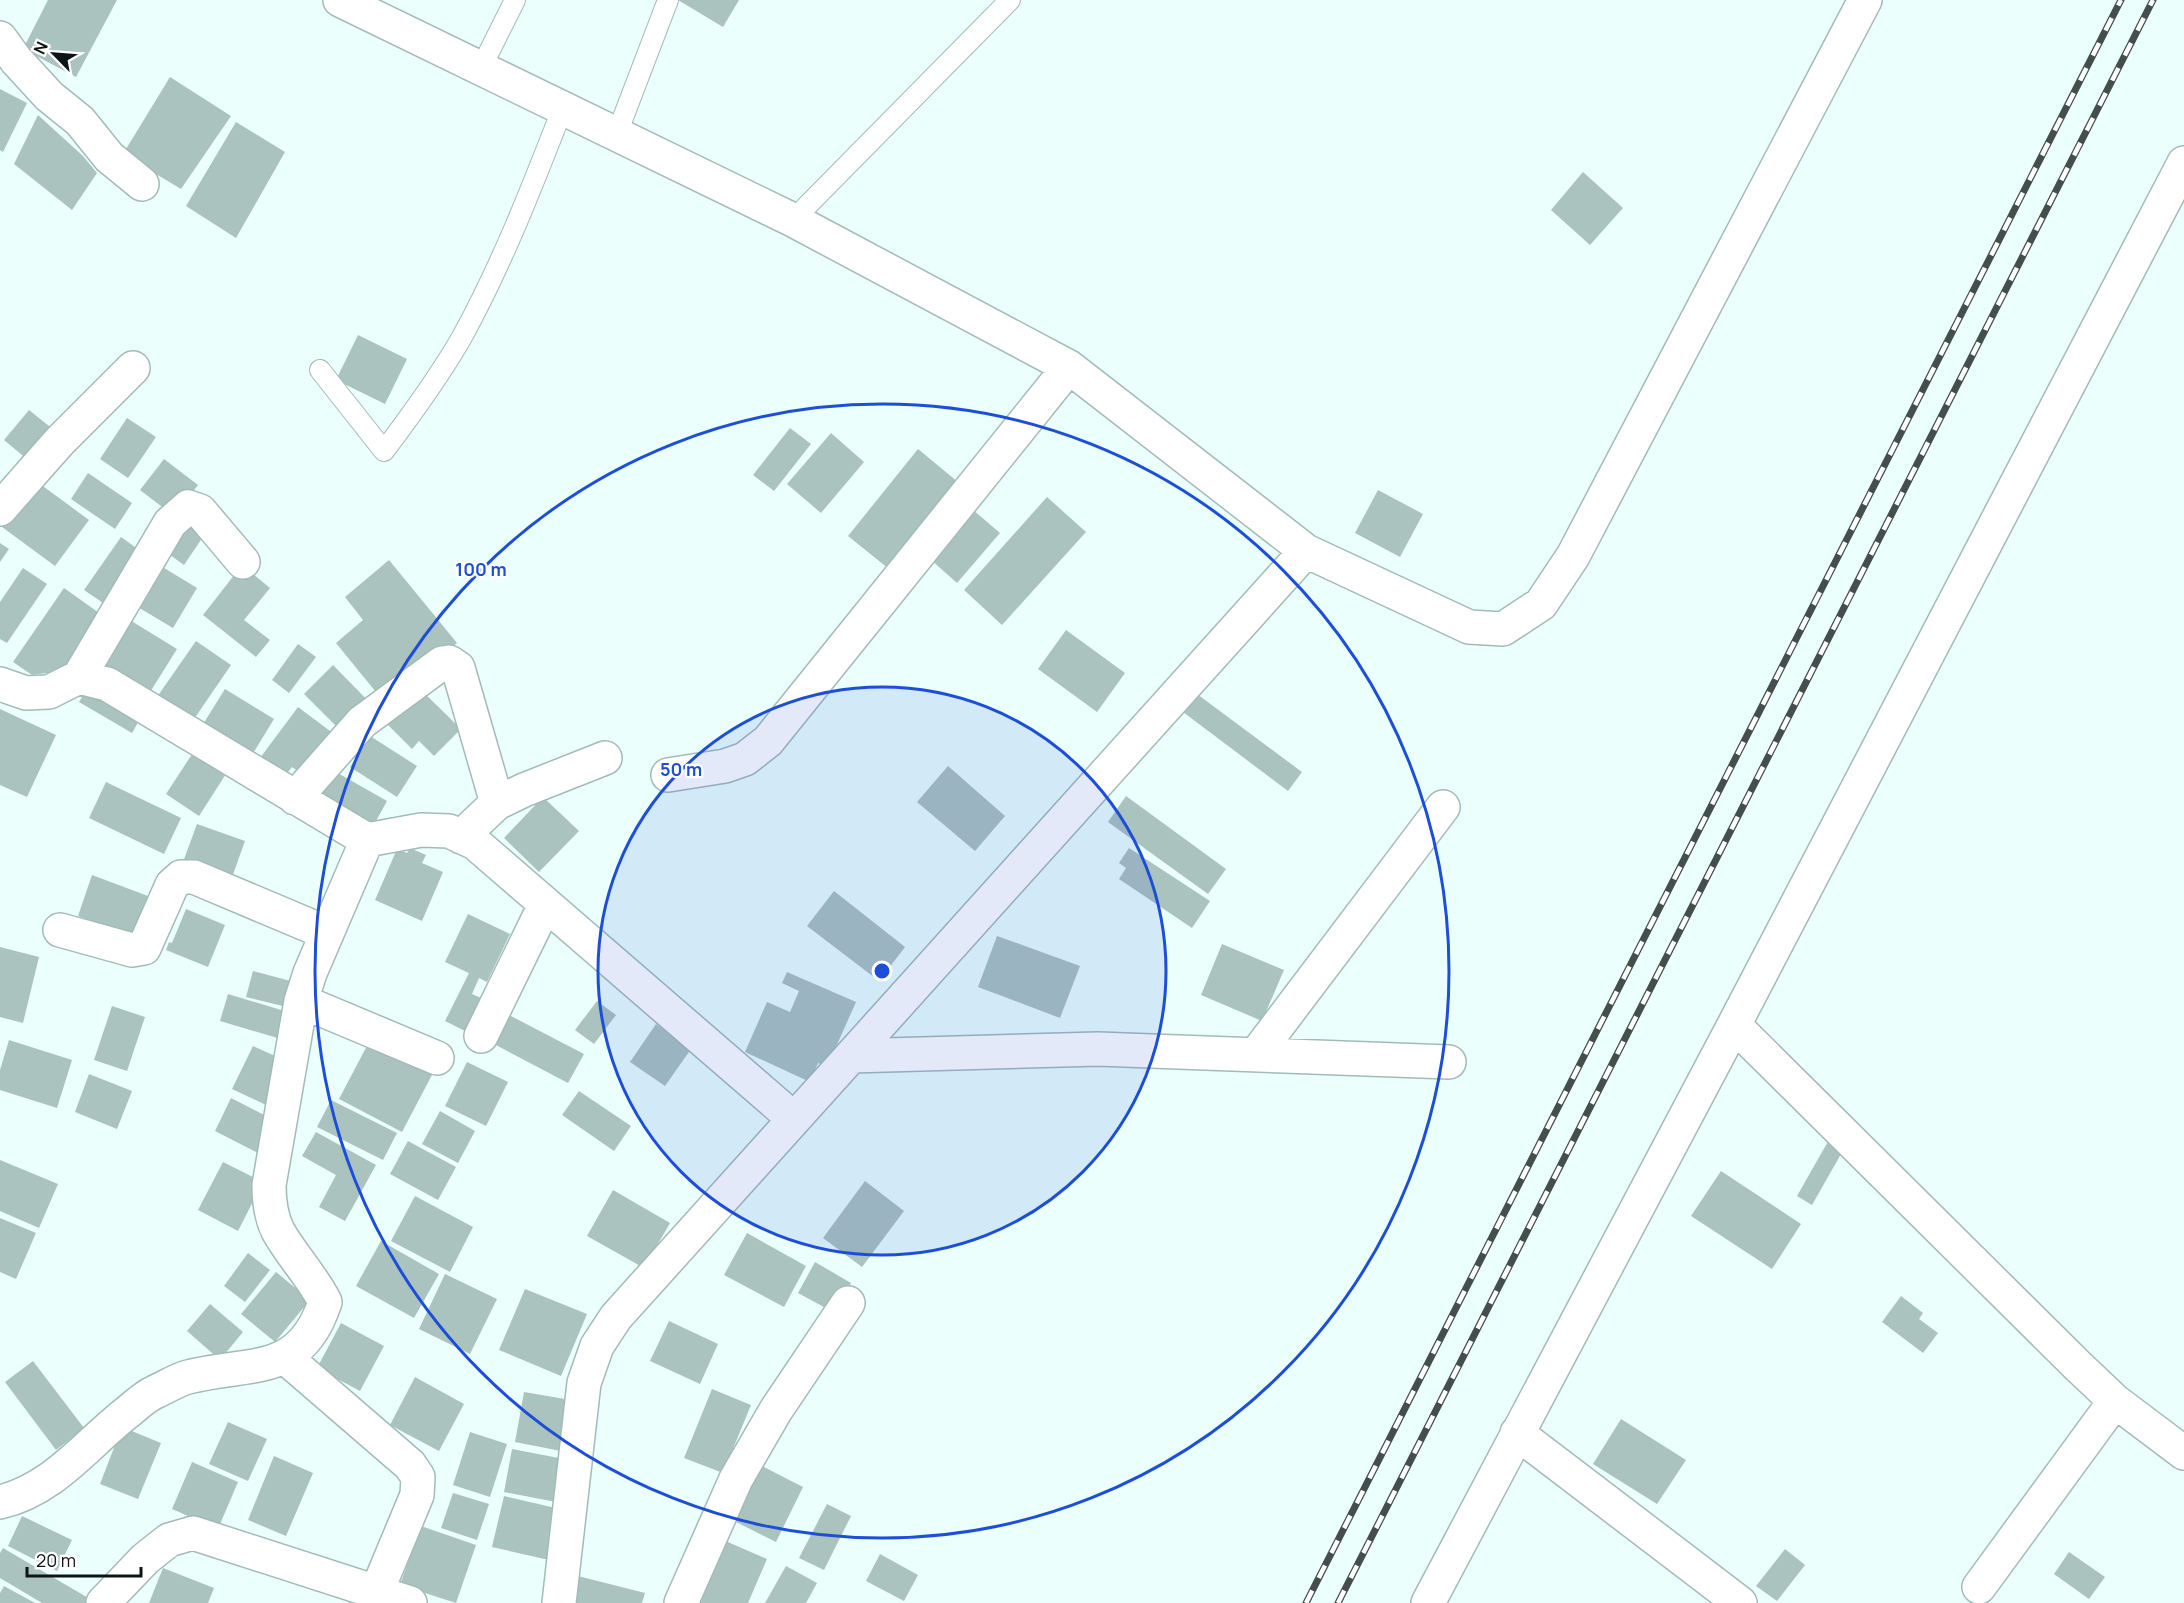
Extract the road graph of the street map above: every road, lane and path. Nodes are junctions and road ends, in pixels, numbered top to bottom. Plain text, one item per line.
1 (340, 0) edge
2 (515, 0) edge
3 (668, 0) edge
4 (1010, 0) edge
5 (1864, 0) edge
6 (0, 38) edge
7 (480, 70) junction
8 (562, 110) junction
9 (616, 136) junction
10 (2184, 163) edge
11 (142, 184) dead end
12 (793, 220) junction
13 (1069, 367) junction
14 (133, 368) dead end
15 (320, 370) dead end
16 (0, 509) edge
17 (1306, 551) junction
18 (243, 562) dead end
19 (79, 677) junction
20 (0, 684) edge
21 (605, 759) dead end
22 (668, 775) dead end
23 (295, 798) junction
24 (497, 804) junction
25 (1443, 807) dead end
26 (461, 837) junction
27 (367, 840) junction
28 (545, 906) junction
29 (60, 930) dead end
30 (327, 933) junction
31 (301, 1001) junction
32 (1734, 1025) junction
33 (482, 1036) dead end
34 (1257, 1053) junction
35 (852, 1056) junction
36 (437, 1058) dead end
37 (1449, 1062) dead end
38 (794, 1119) junction
39 (848, 1303) dead end
40 (286, 1358) junction
41 (2115, 1401) junction
42 (1517, 1433) junction
43 (2184, 1454) edge
44 (0, 1502) edge
45 (1979, 1587) dead end
46 (377, 1591) junction
47 (103, 1603) edge
48 (410, 1603) edge
49 (559, 1603) edge
50 (681, 1603) edge
51 (1428, 1603) edge
52 (1740, 1603) edge

1 - 7 street
2 - 7 lane
3 - 9 lane
4 - 12 lane
5 - 17 street
6 - 11 street
7 - 8 street
8 - 9 street
8 - 15 lane
9 - 12 street
10 - 32 street
12 - 13 street
13 - 17 street
13 - 22 street
14 - 16 street
17 - 35 street
18 - 19 street
19 - 20 street
19 - 23 street
21 - 24 street
23 - 24 street
23 - 27 street
24 - 26 street
25 - 34 street
26 - 27 street
26 - 28 street
27 - 30 street
28 - 33 street
28 - 38 street
29 - 30 street
30 - 31 street
31 - 36 street
31 - 40 street
32 - 41 street
32 - 42 street
34 - 35 street
34 - 37 street
35 - 38 street
38 - 49 street
39 - 50 street
40 - 44 street
40 - 46 street
41 - 43 street
41 - 45 street
42 - 51 street
42 - 52 street
46 - 47 street
46 - 48 street

